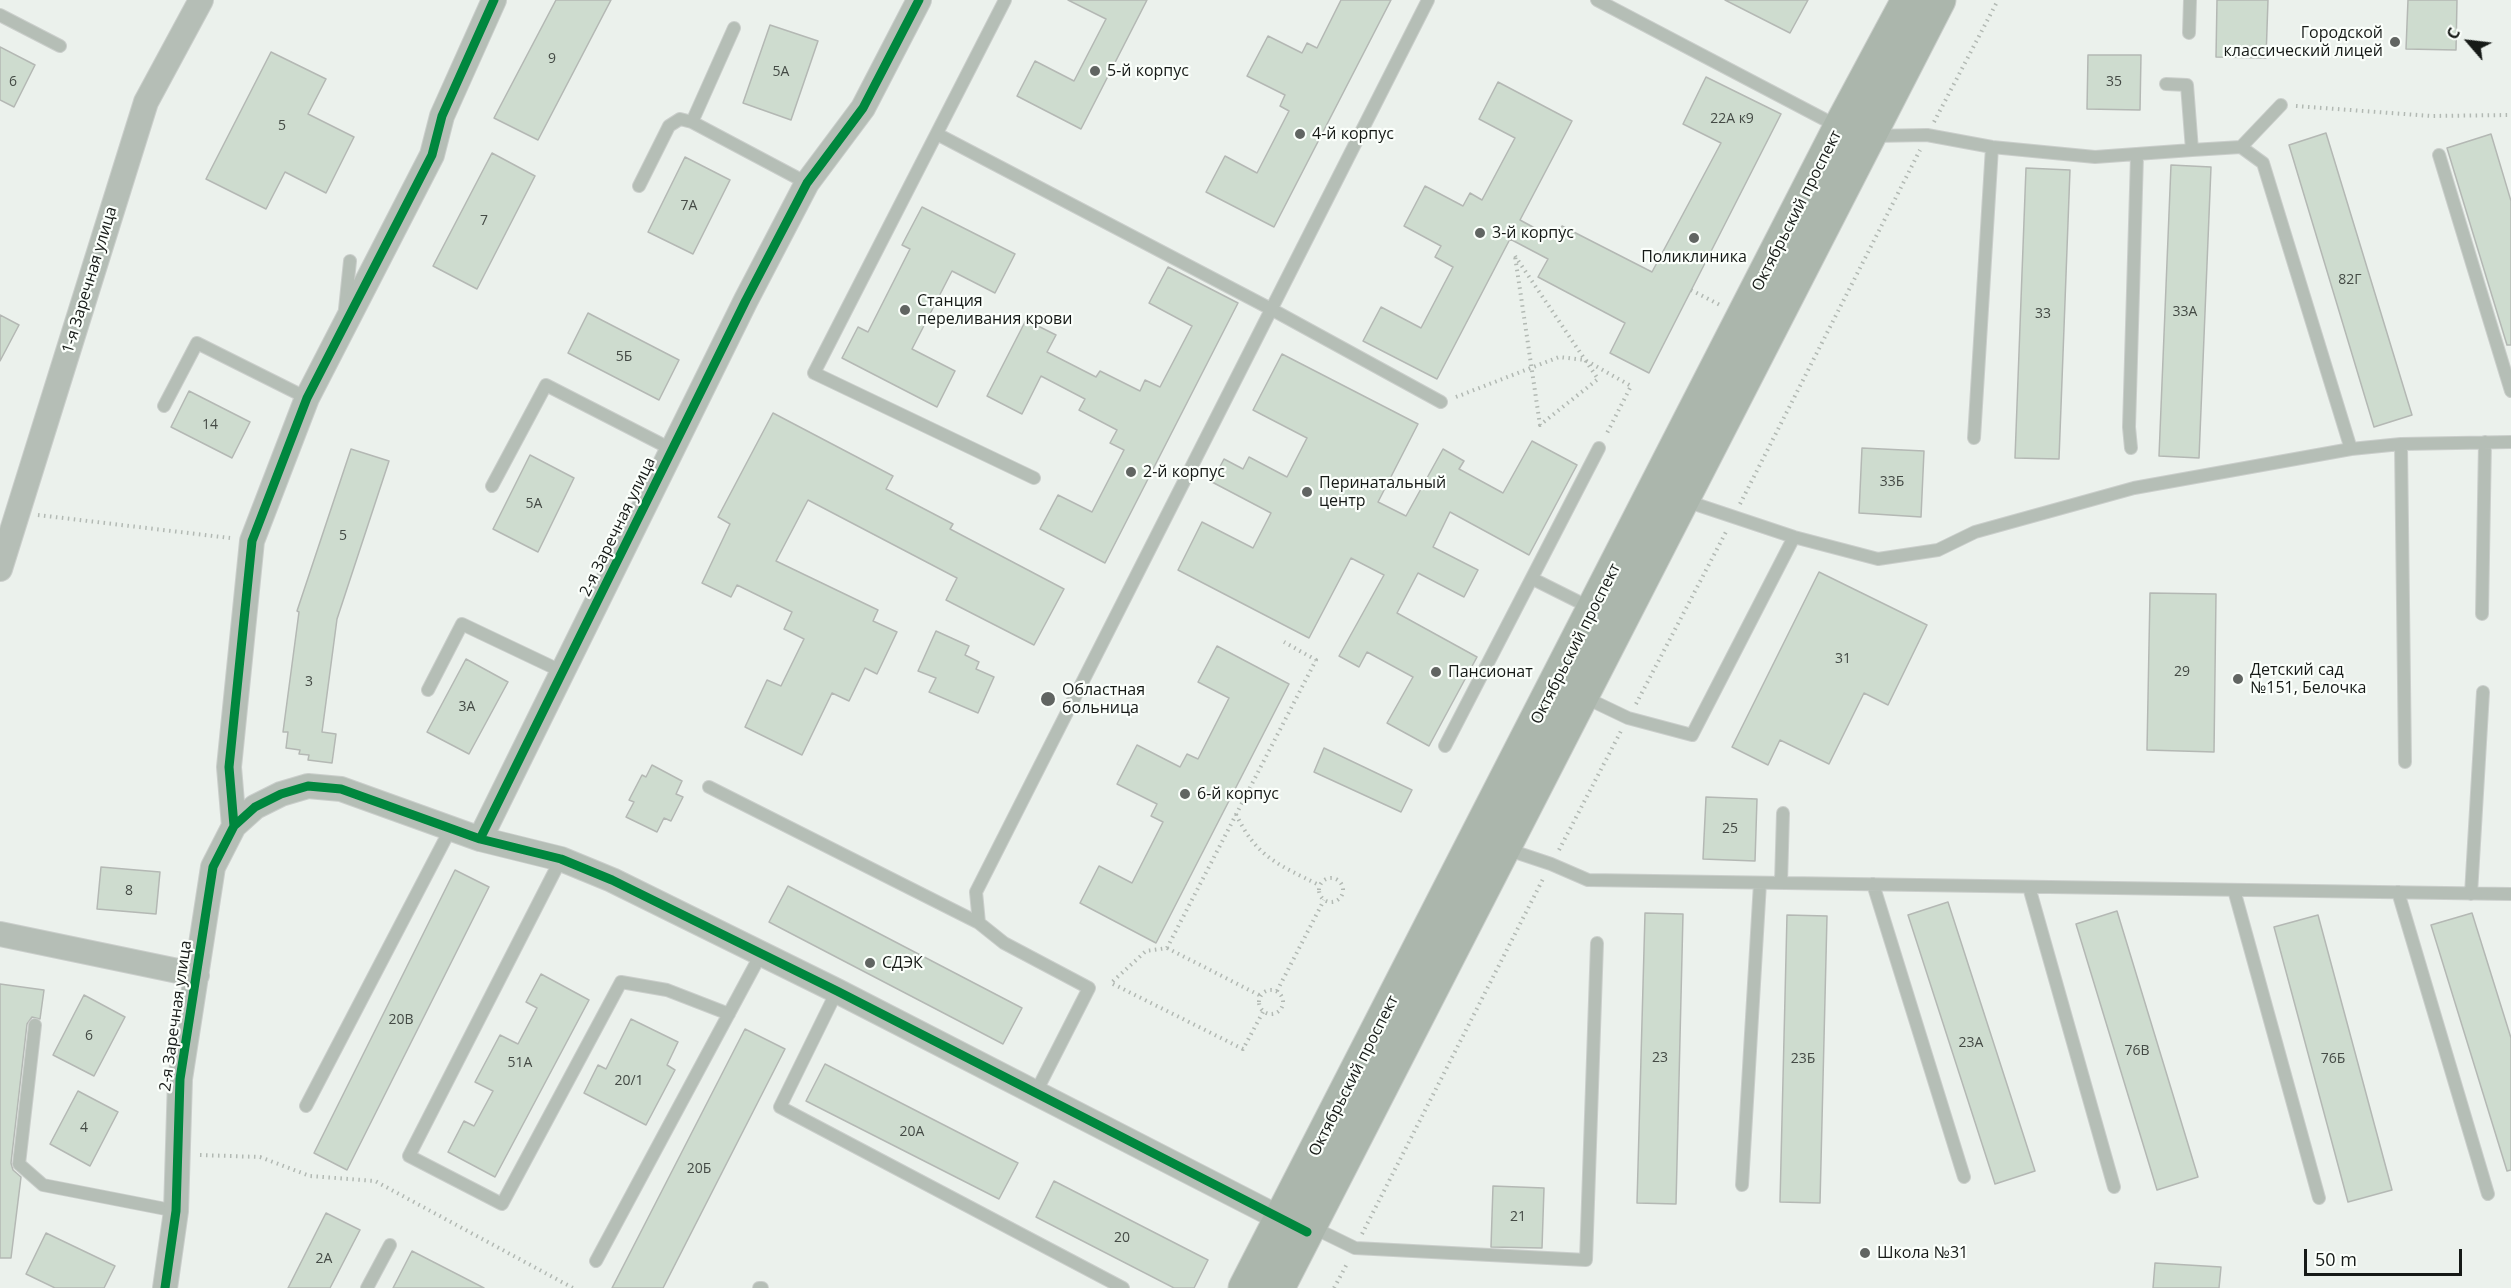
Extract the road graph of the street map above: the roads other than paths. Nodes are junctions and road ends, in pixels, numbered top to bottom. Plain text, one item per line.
1 (201, 0) edge
2 (494, 0) edge
3 (919, 0) edge
4 (1005, 0) edge
5 (1428, 0) edge
6 (1597, 0) edge
7 (1908, 0) edge
8 (1940, 0) edge
9 (2190, 0) edge
10 (0, 15) edge
11 (734, 28) dead end
12 (2189, 33) dead end
13 (60, 46) dead end
14 (2166, 84) dead end
15 (2280, 105) road end
16 (692, 122) junction
17 (1855, 132) junction
18 (936, 134) junction
19 (1992, 147) junction
20 (2241, 147) junction
21 (2192, 150) junction
22 (2439, 155) dead end
23 (2137, 156) junction
24 (807, 183) junction
25 (639, 186) dead end
26 (350, 261) dead end
27 (1271, 309) junction
28 (344, 328) junction
29 (2511, 391) edge
30 (308, 398) junction
31 (1441, 402) road end
32 (164, 406) dead end
33 (1974, 438) dead end
34 (2485, 442) junction
35 (2511, 442) edge
36 (2401, 444) junction
37 (1599, 448) road end
38 (2131, 448) dead end
39 (2351, 449) junction
40 (673, 450) junction
41 (1034, 478) dead end
42 (492, 486) dead end
43 (1683, 500) junction
44 (1794, 537) junction
45 (0, 569) edge
46 (1533, 579) junction
47 (1594, 609) junction
48 (2482, 614) dead end
49 (563, 672) junction
50 (428, 690) dead end
51 (2483, 692) dead end
52 (1583, 697) junction
53 (1444, 746) dead end
54 (2404, 762) dead end
55 (709, 787) dead end
56 (1783, 813) dead end
57 (234, 826) junction
58 (451, 828) junction
59 (480, 839) junction
60 (1505, 848) junction
61 (561, 859) junction
62 (1760, 883) junction
63 (1781, 883) junction
64 (1874, 884) junction
65 (2029, 887) junction
66 (2234, 890) junction
67 (2398, 892) junction
68 (2471, 894) junction
69 (2511, 894) edge
70 (979, 923) junction
71 (0, 934) edge
72 (1597, 943) dead end
73 (761, 954) junction
74 (197, 975) junction
75 (837, 991) junction
76 (729, 1014) junction
77 (35, 1025) dead end
78 (1036, 1092) junction
79 (306, 1106) dead end
80 (1965, 1177) dead end
81 (1742, 1185) dead end
82 (2114, 1187) dead end
83 (2488, 1194) dead end
84 (2319, 1198) dead end
85 (176, 1211) junction
86 (1299, 1225) junction
87 (390, 1245) dead end
88 (596, 1261) dead end
89 (165, 1288) edge
90 (367, 1288) edge
91 (1123, 1288) edge
92 (1245, 1288) edge
93 (1278, 1288) edge

1 - 45 street, 1-я Заречная улица
2 - 28 street
3 - 24 street, 2-я Заречная улица
4 - 18 lane
5 - 27 lane
6 - 17 lane
7 - 17 main road, Октябрьский проспект
8 - 17 main road, Октябрьский проспект
9 - 12 lane
10 - 13 lane
11 - 16 lane
14 - 21 lane
15 - 20 lane
16 - 24 lane
16 - 25 lane
17 - 19 lane
17 - 43 main road, Октябрьский проспект
17 - 47 main road, Октябрьский проспект
18 - 27 lane
18 - 41 lane
19 - 23 lane
19 - 33 lane
20 - 21 lane
20 - 39 lane
21 - 23 lane
22 - 29 lane
23 - 38 lane
24 - 40 street, 2-я Заречная улица
26 - 28 lane
27 - 31 lane
27 - 70 lane
28 - 30 street
30 - 32 lane
30 - 57 street
34 - 35 lane
34 - 36 lane
34 - 48 lane
36 - 39 lane
36 - 54 lane
37 - 46 lane
39 - 44 lane
40 - 42 lane
40 - 49 street, 2-я Заречная улица
43 - 44 lane
43 - 52 main road, Октябрьский проспект
44 - 52 lane
46 - 47 lane
46 - 53 lane
47 - 86 main road, Октябрьский проспект
49 - 50 lane
49 - 59 street, 2-я Заречная улица
51 - 68 lane
52 - 60 main road, Октябрьский проспект
55 - 70 lane
56 - 63 lane
57 - 58 street, 2-я Заречная улица
57 - 74 street, 2-я Заречная улица
58 - 59 street, 2-я Заречная улица
58 - 79 lane
59 - 61 street
60 - 62 lane
60 - 86 main road, Октябрьский проспект
61 - 73 street
61 - 76 lane
62 - 63 lane
62 - 81 lane
63 - 64 lane
64 - 65 lane
64 - 80 lane
65 - 66 lane
65 - 82 lane
66 - 67 lane
66 - 84 lane
67 - 68 lane
67 - 83 lane
68 - 69 lane
70 - 78 lane
71 - 74 street
72 - 86 lane
73 - 75 street
73 - 76 lane
74 - 85 street, 2-я Заречная улица
75 - 78 street
75 - 91 lane
76 - 88 lane
77 - 85 lane
78 - 86 street
85 - 89 street, 2-я Заречная улица
86 - 92 main road, Октябрьский проспект
86 - 93 main road, Октябрьский проспект
87 - 90 lane

